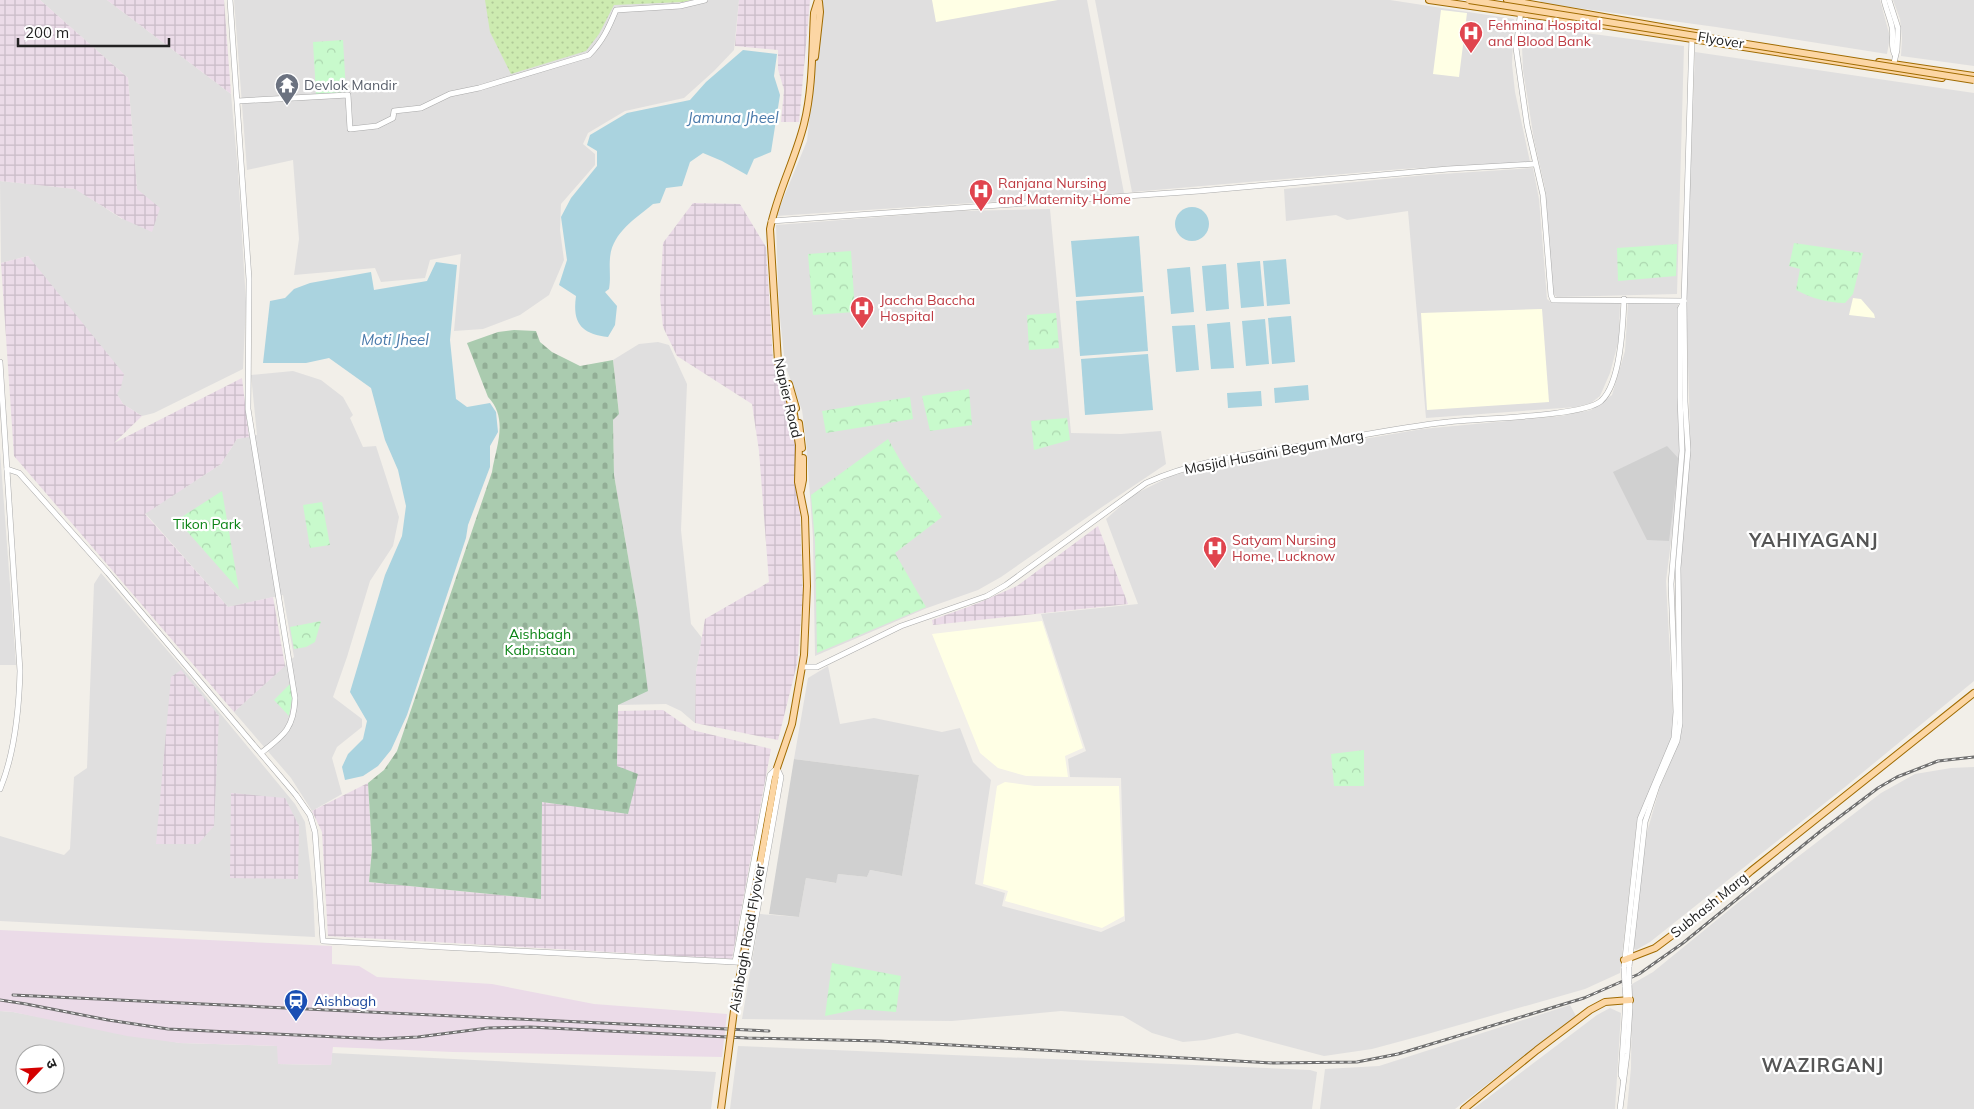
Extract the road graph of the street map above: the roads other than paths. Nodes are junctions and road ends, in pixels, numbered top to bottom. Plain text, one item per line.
1 (230, 0) edge
2 (705, 0) edge
3 (818, 0) edge
4 (1429, 0) edge
5 (1469, 0) edge
6 (1507, 0) edge
7 (1884, 0) edge
8 (1889, 0) edge
9 (1521, 2) junction
10 (1535, 3) edge
11 (1521, 14) junction
12 (1534, 14) junction
13 (1692, 35) junction
14 (1895, 55) junction
15 (1893, 67) junction
16 (1974, 80) edge
17 (238, 101) junction
18 (1535, 164) junction
19 (774, 221) junction
20 (1624, 299) junction
21 (1684, 301) junction
22 (0, 362) edge
23 (6, 469) junction
24 (802, 667) junction
25 (1974, 693) edge
26 (261, 754) junction
27 (777, 768) junction
28 (0, 789) edge
29 (1627, 959) junction
30 (735, 962) junction
31 (1628, 1000) junction
32 (721, 1109) edge
33 (1464, 1109) edge
34 (1620, 1109) edge

1 - 17 street
2 - 17 street
3 - 19 main road, Napier Road
4 - 11 main road
5 - 16 main road, Flyover, bridge
6 - 9 main road
7 - 14 street
8 - 14 street
9 - 10 main road
9 - 11 street
10 - 12 street
10 - 13 main road
11 - 12 main road
11 - 18 street
12 - 13 main road
13 - 15 main road
13 - 21 street
14 - 15 street
15 - 16 main road
17 - 26 street
18 - 19 street
18 - 20 street
19 - 24 main road, Napier Road
20 - 21 street
20 - 24 street, Masjid Husaini Begum Marg
21 - 29 street
22 - 23 street
23 - 26 street
23 - 28 street
24 - 27 main road, Napier Road
25 - 29 main road, Subhash Marg
26 - 30 street
27 - 30 street
27 - 30 street
27 - 32 main road, Aishbagh Road Flyover, bridge
29 - 31 street, bridge
31 - 33 main road
31 - 34 street

